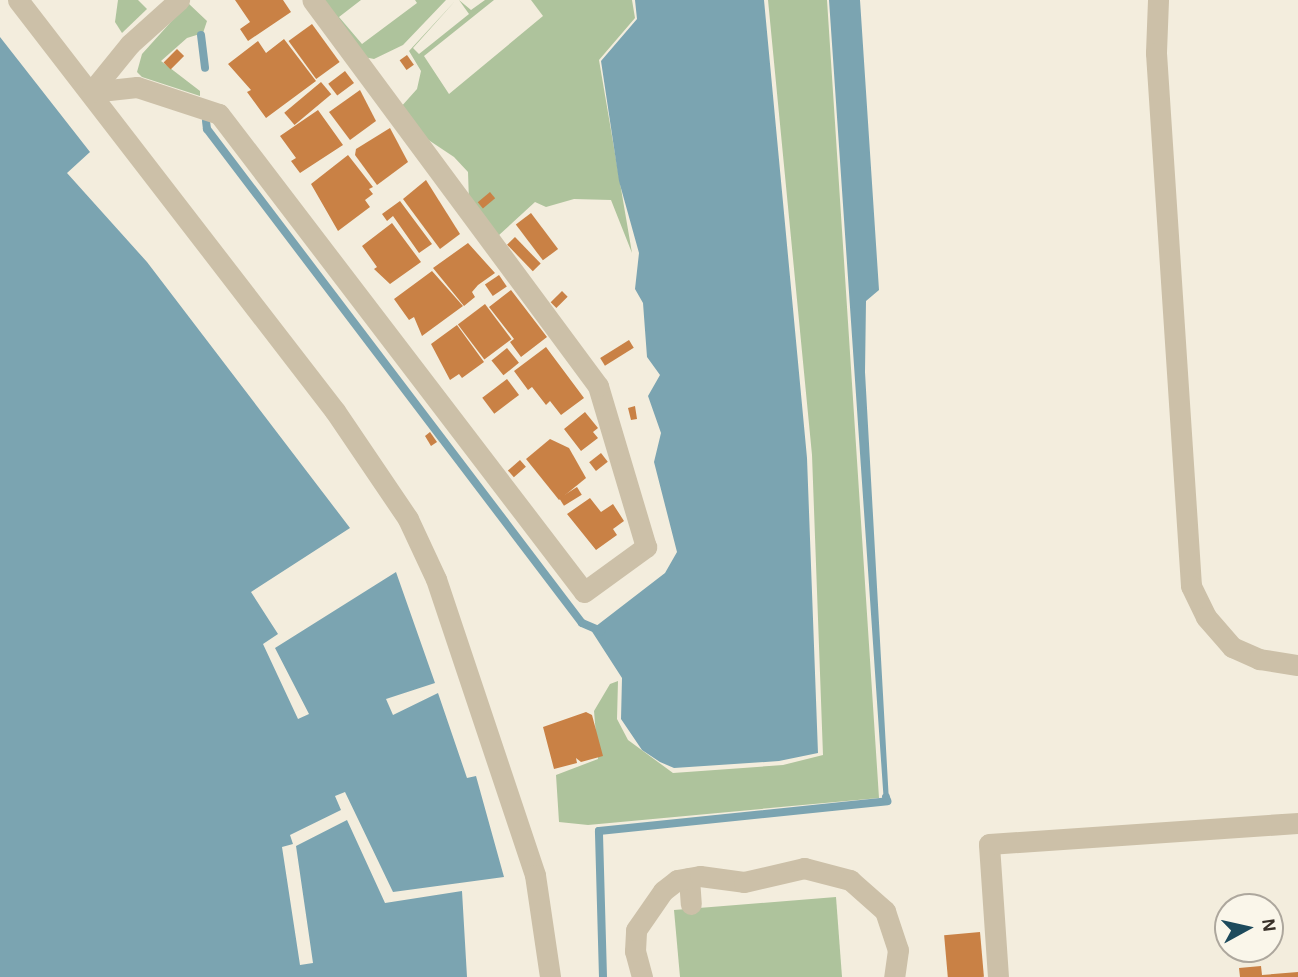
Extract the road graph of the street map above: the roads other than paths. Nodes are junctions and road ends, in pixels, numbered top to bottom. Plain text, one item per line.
1 (18, 0) edge
2 (179, 0) edge
3 (312, 0) edge
4 (1158, 0) edge
5 (91, 92) junction
6 (1298, 665) edge
7 (1298, 823) edge
8 (689, 878) junction
9 (691, 904) dead end
10 (550, 977) edge
11 (642, 977) edge
12 (894, 977) edge
13 (998, 977) edge

1 - 5 street
2 - 5 street
3 - 5 street
4 - 6 street
5 - 10 street
7 - 13 street
8 - 9 street
8 - 11 street
8 - 12 street

